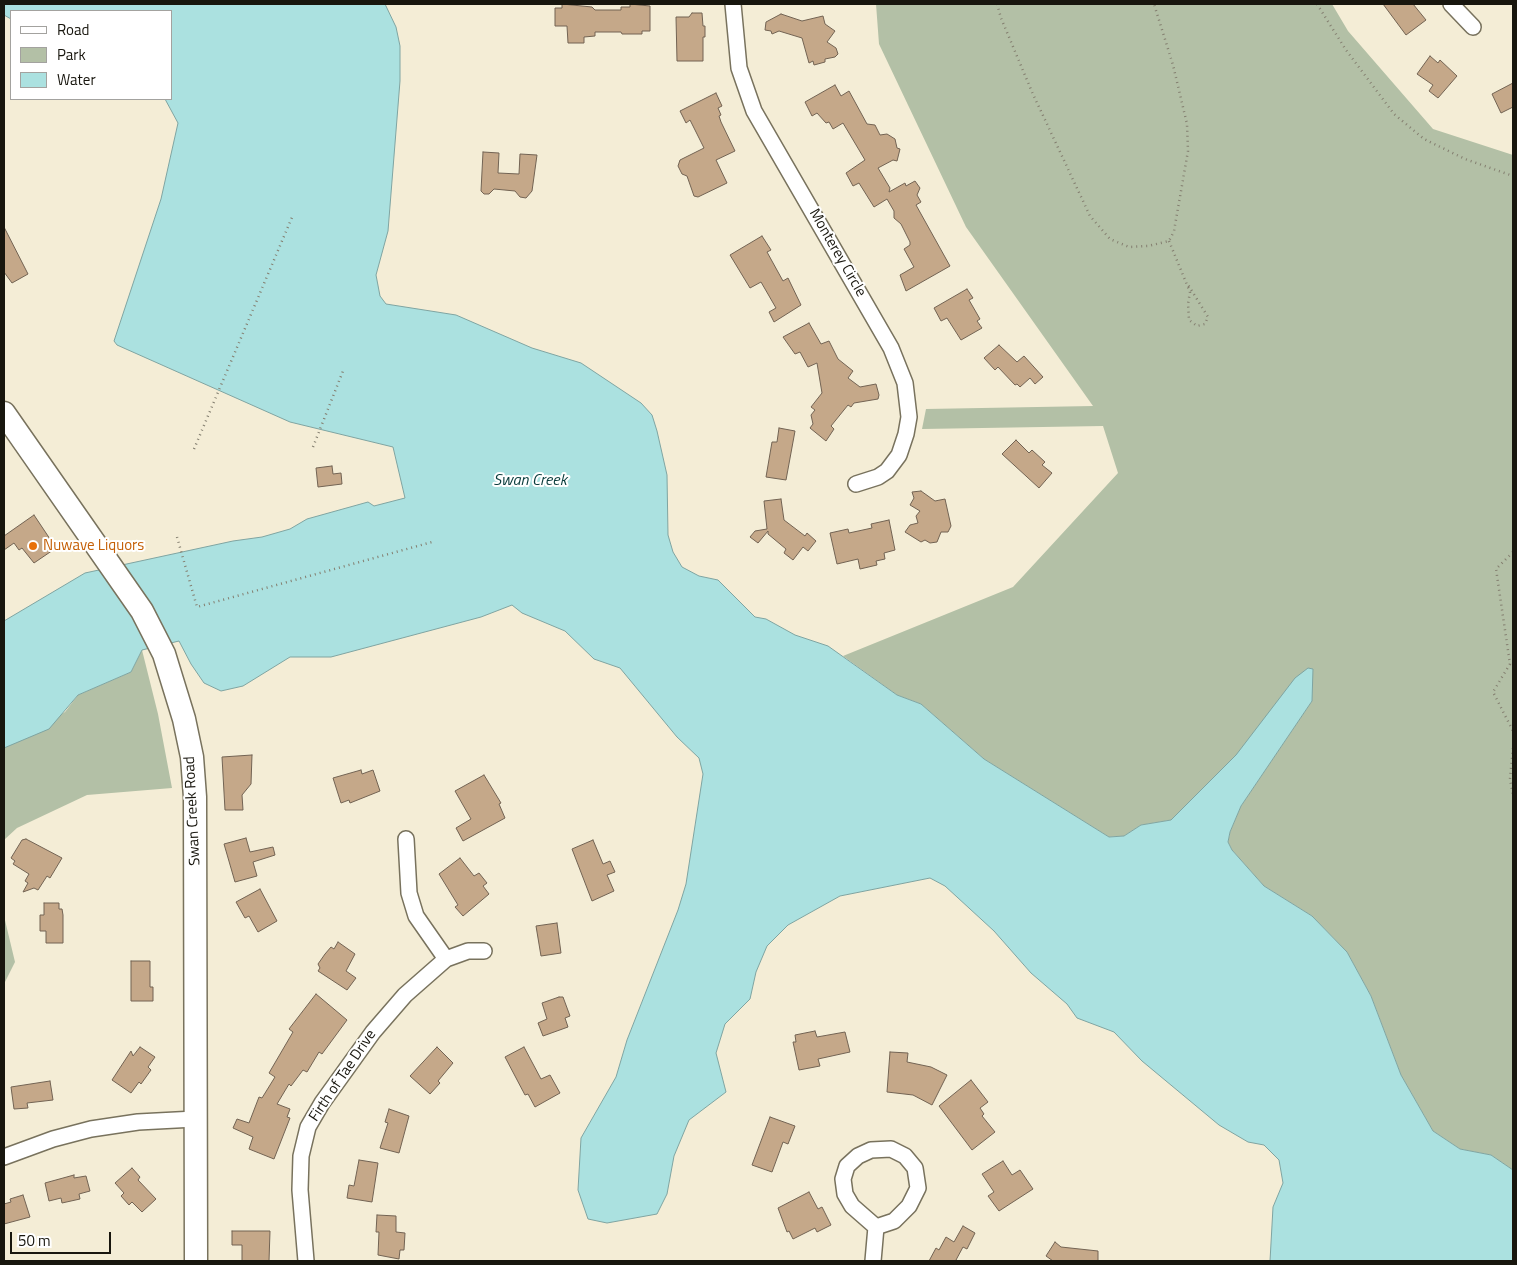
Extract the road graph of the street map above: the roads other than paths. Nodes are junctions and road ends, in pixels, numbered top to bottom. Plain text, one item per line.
1 (733, 4) edge
2 (1451, 4) edge
3 (1473, 26) dead end
4 (4, 413) edge
5 (856, 484) dead end
6 (406, 840) dead end
7 (484, 950) dead end
8 (446, 958) junction
9 (195, 1119) junction
10 (4, 1157) edge
11 (876, 1227) junction
12 (196, 1261) edge
13 (306, 1261) edge
14 (872, 1261) edge

1 - 5 street, Monterey Circle
2 - 3 street
4 - 9 street, Swan Creek Road
6 - 8 street
7 - 8 street, Firth of Tae Drive
8 - 13 street, Firth of Tae Drive
9 - 10 street
9 - 12 street, Swan Creek Road
11 - 11 street
11 - 14 street

